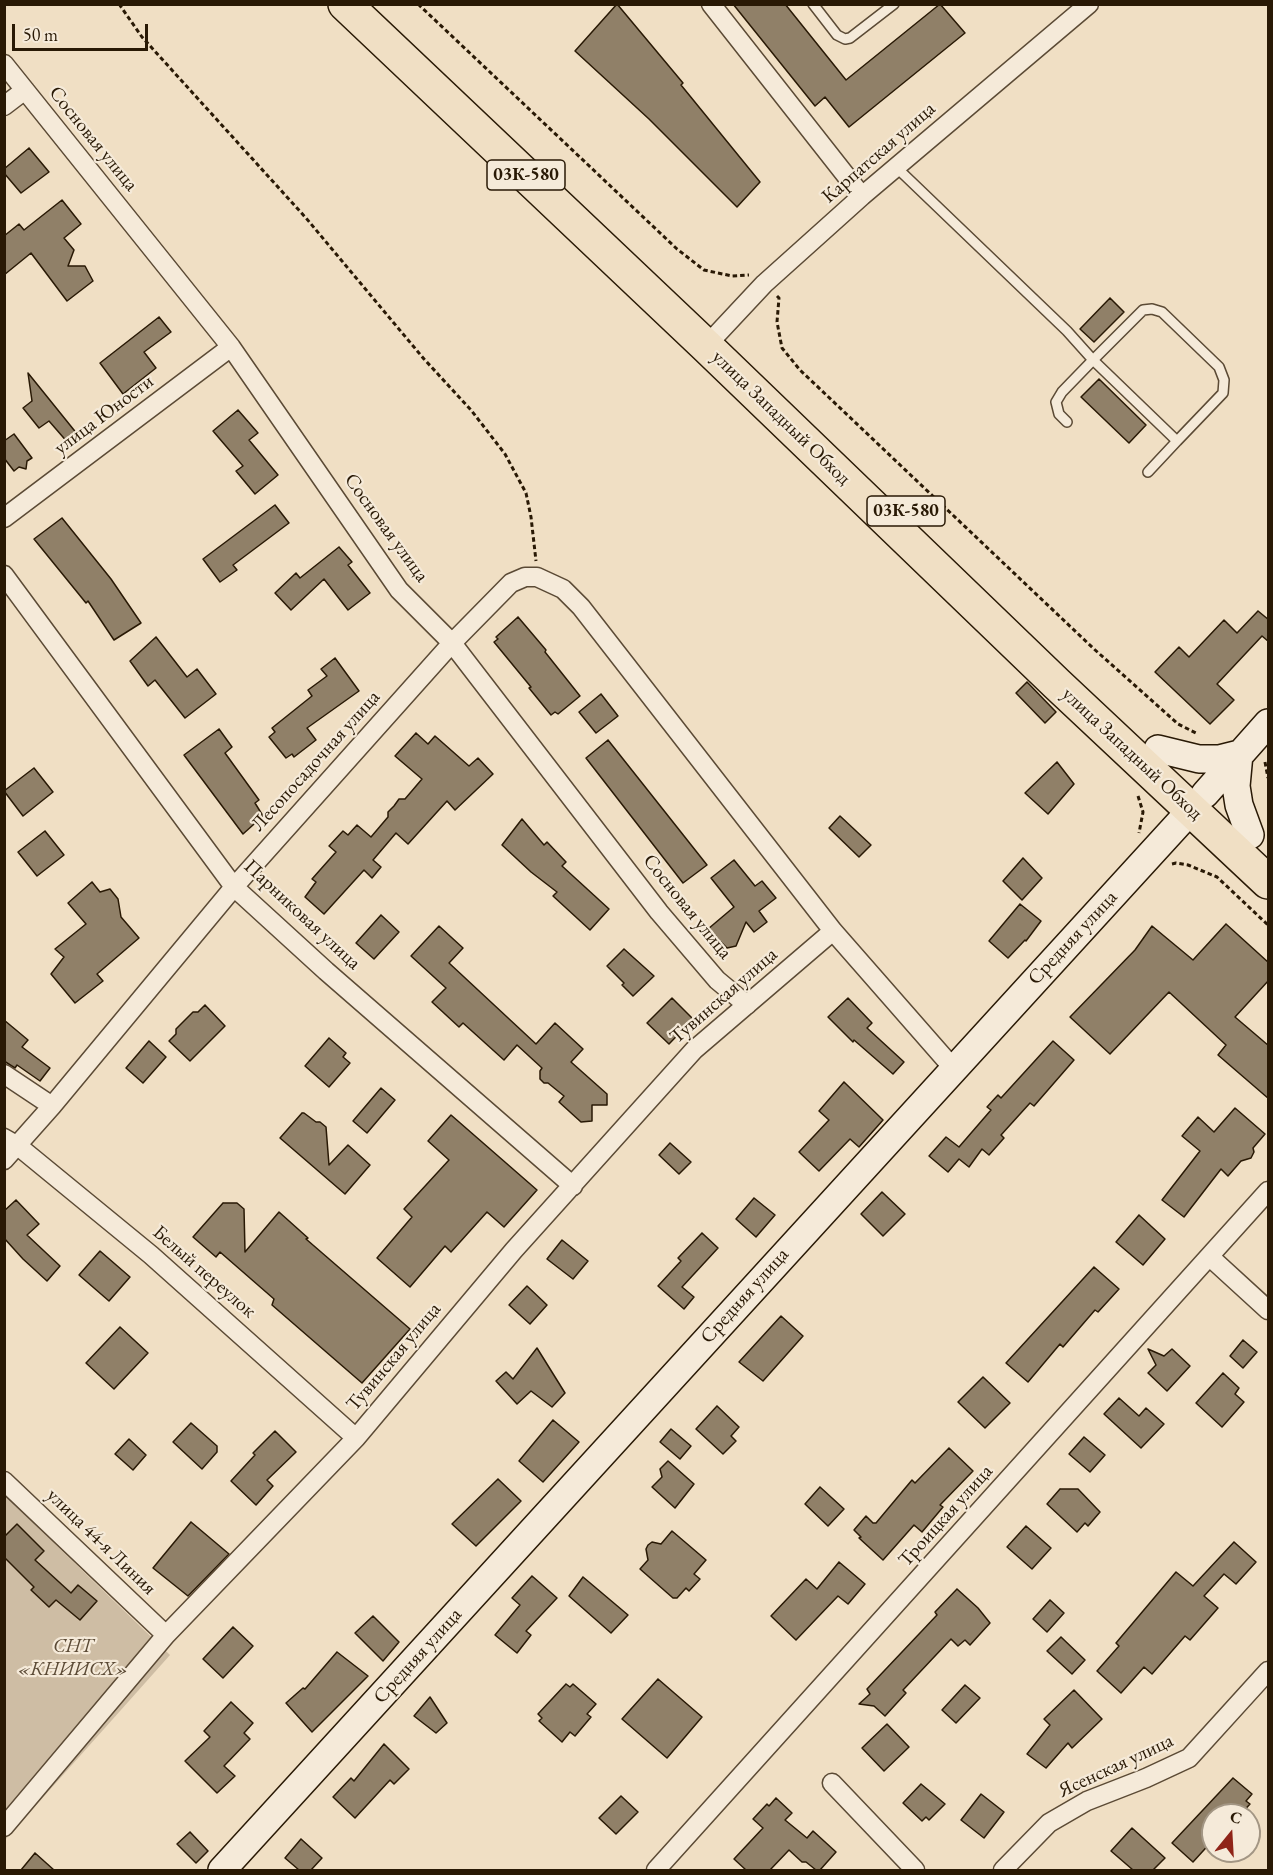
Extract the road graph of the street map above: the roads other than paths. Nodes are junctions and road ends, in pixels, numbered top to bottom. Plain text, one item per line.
1 (345, 4) edge
2 (368, 4) edge
3 (711, 4) edge
4 (813, 4) edge
5 (894, 4) edge
6 (1089, 4) edge
7 (4, 64) edge
8 (25, 90) junction
9 (4, 106) edge
10 (896, 167) junction
11 (862, 196) junction
12 (712, 340) junction
13 (231, 347) junction
14 (1093, 360) junction
15 (1067, 422) dead end
16 (1177, 441) junction
17 (1148, 472) dead end
18 (4, 518) edge
19 (4, 575) edge
20 (452, 643) junction
21 (1269, 723) edge
22 (1158, 749) junction
23 (1252, 755) junction
24 (1198, 802) junction
25 (1259, 843) edge
26 (1269, 882) edge
27 (234, 887) junction
28 (833, 931) junction
29 (747, 1005) junction
30 (953, 1068) junction
31 (4, 1074) edge
32 (52, 1106) junction
33 (11, 1142) edge
34 (4, 1160) edge
35 (573, 1186) junction
36 (1269, 1191) edge
37 (1210, 1257) junction
38 (1269, 1310) edge
39 (356, 1438) junction
40 (4, 1481) edge
41 (165, 1635) junction
42 (1269, 1671) edge
43 (832, 1783) dead end
44 (8, 1816) edge
45 (222, 1870) edge
46 (656, 1870) edge
47 (915, 1870) edge
48 (1004, 1870) edge

1 - 12 highway, улица Западный Обход / 03К-580
2 - 12 highway, улица Западный Обход / 03К-580
3 - 11 street
4 - 5 lane
6 - 10 street, Карпатская улица
7 - 8 street, Сосновая улица
8 - 9 street
8 - 13 street, Сосновая улица
10 - 11 street, Карпатская улица
10 - 14 lane
11 - 12 street, Карпатская улица
12 - 22 highway, улица Западный Обход / 03К-580
12 - 24 highway, улица Западный Обход / 03К-580
13 - 18 street, улица Юности
13 - 20 street, Сосновая улица
14 - 15 lane
14 - 16 lane
14 - 16 lane
16 - 17 lane
19 - 27 street, Парниковая улица
20 - 27 street, Лесопосадочная улица
20 - 28 street, Лесопосадочная улица
20 - 29 street, Сосновая улица
21 - 23 street, Средняя улица
22 - 23 street
22 - 24 highway, улица Западный Обход / 03К-580
23 - 24 street, Средняя улица
23 - 25 street
24 - 25 highway, улица Западный Обход / 03К-580
24 - 26 highway, улица Западный Обход / 03К-580
24 - 30 street, Средняя улица
27 - 32 street, Лесопосадочная улица
27 - 35 street, Парниковая улица
28 - 29 street, Тувинская улица
28 - 30 street
29 - 35 street, Тувинская улица
30 - 45 street, Средняя улица
31 - 32 street
32 - 33 street, Лесопосадочная улица
33 - 34 street, Лесопосадочная улица
33 - 39 street, Белый переулок
35 - 39 street, Тувинская улица
36 - 37 street, Троицкая улица
37 - 38 street
37 - 46 street, Троицкая улица
39 - 41 street, Тувинская улица
40 - 41 street, улица 44-я Линия
41 - 44 street, Тувинская улица
42 - 48 street, Ясенская улица
43 - 47 street

